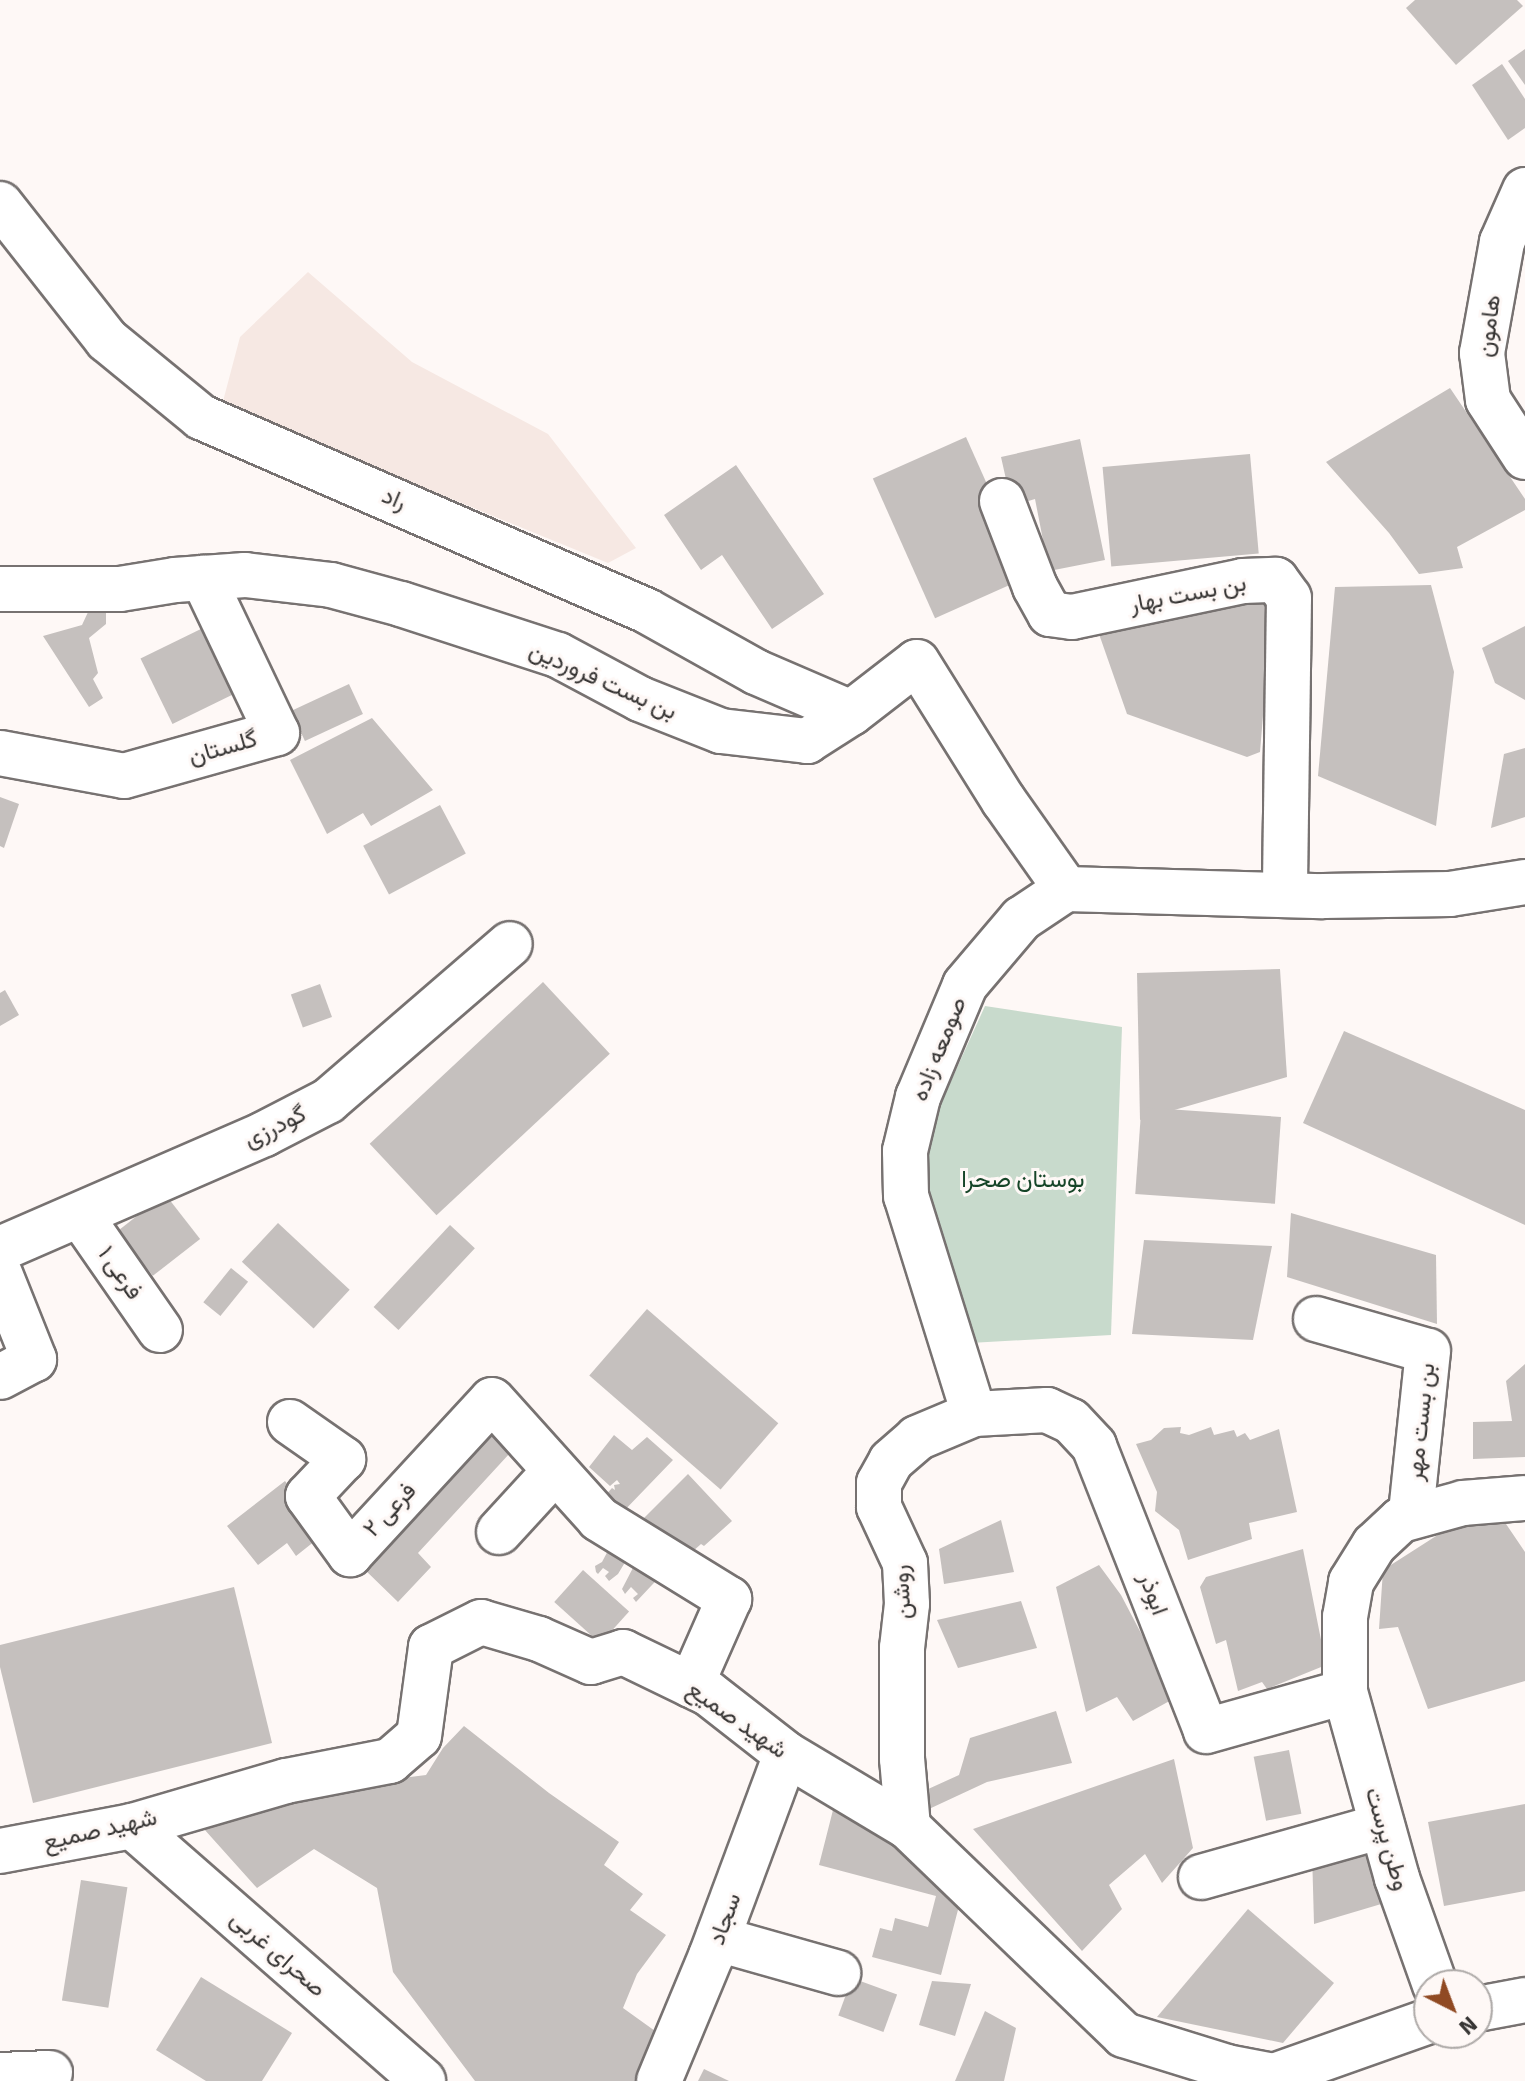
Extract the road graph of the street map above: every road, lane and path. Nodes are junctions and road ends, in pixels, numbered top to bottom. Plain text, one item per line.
1 (1525, 190) edge
2 (0, 204) edge
3 (1525, 457) edge
4 (1002, 501) dead end
5 (203, 578) junction
6 (0, 589) edge
7 (851, 713) junction
8 (0, 753) edge
9 (1525, 882) edge
10 (1066, 889) junction
11 (1285, 894) junction
12 (510, 944) dead end
13 (80, 1215) junction
14 (0, 1249) edge
15 (0, 1274) edge
16 (1316, 1319) dead end
17 (160, 1330) dead end
18 (0, 1377) edge
19 (974, 1414) junction
20 (290, 1422) dead end
21 (554, 1472) junction
22 (1519, 1511) edge
23 (1411, 1514) junction
24 (499, 1532) dead end
25 (691, 1685) junction
26 (1345, 1692) junction
27 (786, 1754) junction
28 (132, 1826) junction
29 (1382, 1826) junction
30 (908, 1827) junction
31 (0, 1851) edge
32 (1201, 1877) dead end
33 (718, 1939) junction
34 (1430, 1969) edge
35 (838, 1973) dead end
36 (1525, 2000) edge
37 (1493, 2006) edge
38 (1413, 2027) edge
39 (50, 2073) dead end
40 (0, 2075) edge
41 (423, 2081) edge
42 (659, 2081) edge

1 - 3 street, هامون
2 - 7 street, راد
4 - 11 street, بن بست بهار
5 - 6 street, بن بست فروردین
5 - 7 street, بن بست فروردین
5 - 8 street, گلستان
7 - 10 street, بن بست فروردین
9 - 11 street
10 - 11 street
10 - 19 street, صومعه زاده
12 - 13 street, گودرزی
13 - 14 street, گودرزی
13 - 17 street, فرعی ۱
15 - 18 street
16 - 23 street, بن بست مهر
19 - 26 street, ابوذر
19 - 30 street, روشن
20 - 21 street, فرعی ۲
21 - 24 street
21 - 25 street
22 - 23 street
23 - 26 street, وطن پرست
25 - 27 street, شهید صمیع
25 - 28 street, شهید صمیع
26 - 29 street, وطن پرست
27 - 30 street, شهید صمیع
27 - 33 street, سجاد
28 - 31 street, شهید صمیع
28 - 41 street, صحرای غربی
29 - 32 street
29 - 34 street, وطن پرست
30 - 38 street, شهید صمیع
33 - 35 street
33 - 42 street, سجاد
36 - 37 street
39 - 40 street

